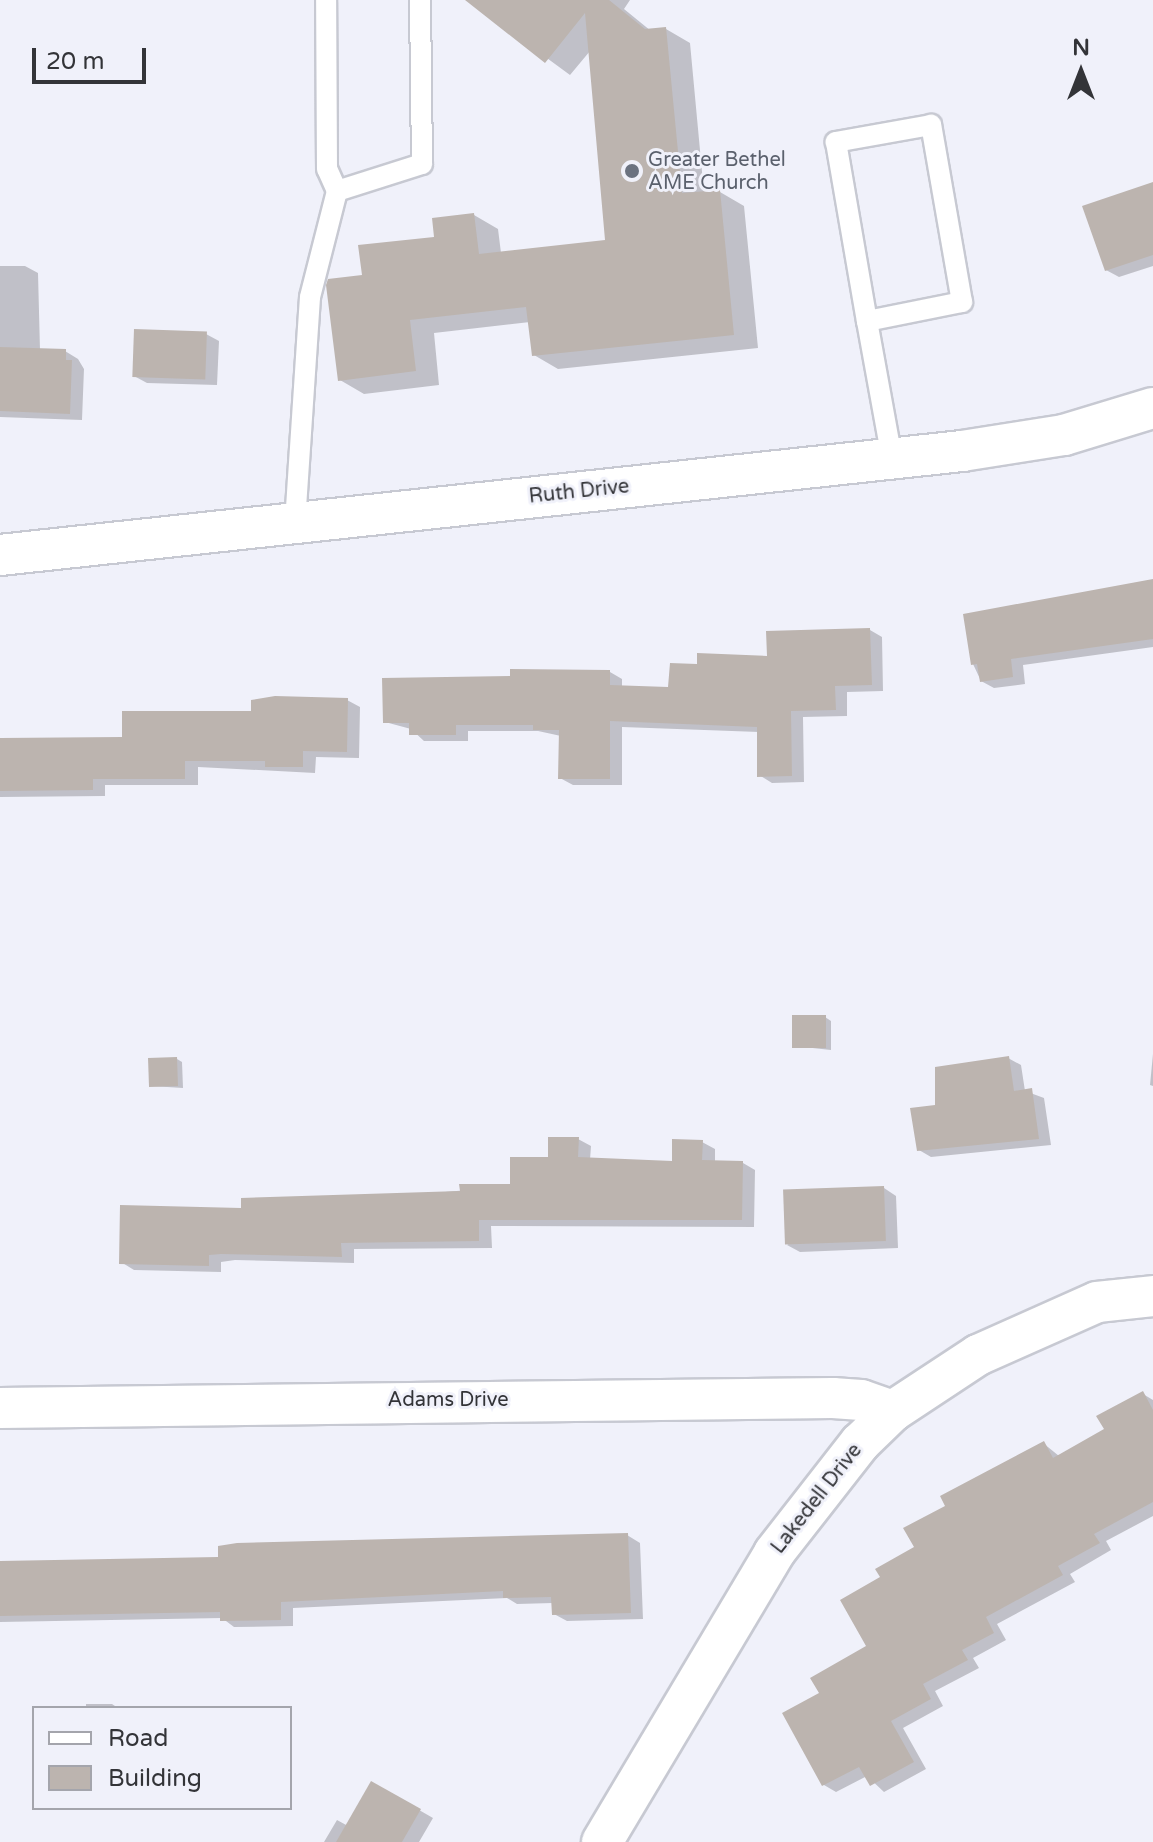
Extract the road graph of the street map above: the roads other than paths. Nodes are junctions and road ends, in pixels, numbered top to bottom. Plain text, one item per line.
1 (326, 0) edge
2 (420, 0) edge
3 (337, 191) junction
4 (867, 321) junction
5 (1153, 408) edge
6 (892, 459) junction
7 (295, 523) junction
8 (0, 555) edge
9 (1153, 1296) edge
10 (0, 1408) edge
11 (893, 1411) junction
12 (602, 1842) edge

1 - 3 lane
2 - 3 lane
3 - 7 lane
4 - 4 lane
4 - 6 lane
5 - 6 street, Ruth Drive
6 - 7 street, Ruth Drive
7 - 8 street, Ruth Drive
9 - 11 street, Lakedell Drive
10 - 11 street, Adams Drive
11 - 12 street, Lakedell Drive

